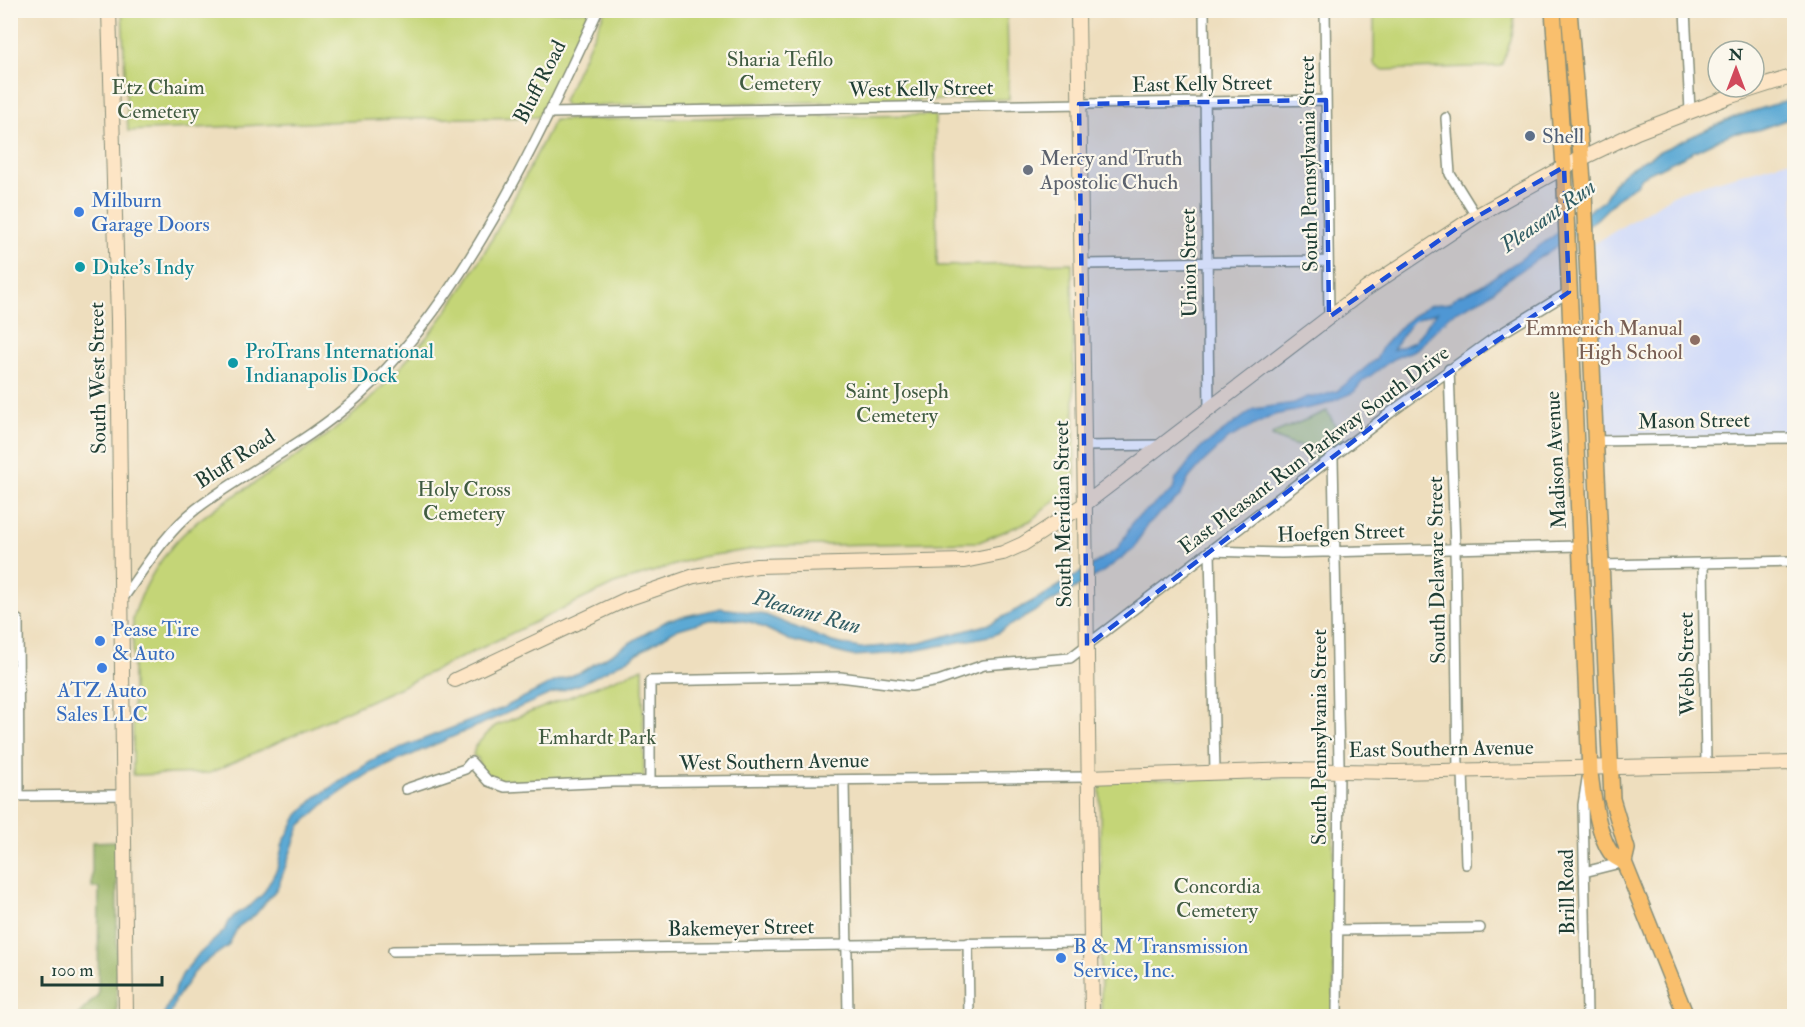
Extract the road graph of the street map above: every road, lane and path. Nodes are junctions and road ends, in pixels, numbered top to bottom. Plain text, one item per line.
1 (109, 10) edge
2 (598, 10) edge
3 (1078, 10) edge
4 (1204, 10) edge
5 (1325, 10) edge
6 (1553, 10) edge
7 (1569, 10) edge
8 (1685, 10) edge
9 (1794, 76) edge
10 (1326, 100) junction
11 (1205, 102) junction
12 (1079, 104) junction
13 (1690, 111) junction
14 (548, 113) junction
15 (1446, 118) dead end
16 (1579, 159) junction
17 (1564, 167) junction
18 (1476, 216) junction
19 (1328, 261) junction
20 (1207, 263) junction
21 (1081, 264) junction
22 (1569, 292) junction
23 (1329, 317) junction
24 (1449, 369) junction
25 (1209, 408) junction
26 (1794, 438) edge
27 (1594, 441) junction
28 (1162, 445) junction
29 (1083, 446) junction
30 (1333, 458) junction
31 (1085, 504) junction
32 (1580, 546) junction
33 (1455, 548) junction
34 (1335, 551) junction
35 (1210, 552) junction
36 (1794, 561) edge
37 (1703, 563) junction
38 (1600, 565) junction
39 (121, 601) junction
40 (18, 620) dead end
41 (1087, 646) junction
42 (455, 680) dead end
43 (1794, 763) edge
44 (1706, 765) junction
45 (1609, 767) junction
46 (1590, 768) junction
47 (1460, 771) junction
48 (1215, 772) junction
49 (1337, 772) junction
50 (1088, 777) junction
51 (844, 780) junction
52 (650, 782) junction
53 (406, 789) dead end
54 (124, 795) junction
55 (15, 796) edge
56 (1624, 862) junction
57 (1466, 864) dead end
58 (1584, 872) junction
59 (1480, 928) dead end
60 (1337, 930) junction
61 (1090, 942) junction
62 (968, 943) junction
63 (847, 945) junction
64 (393, 951) dead end
65 (126, 1017) edge
66 (848, 1017) edge
67 (969, 1017) edge
68 (1092, 1017) edge
69 (1337, 1017) edge
70 (1587, 1017) edge
71 (1686, 1017) edge

1 - 39 street, South West Street
2 - 14 street, Bluff Road
3 - 12 street, South Meridian Street
4 - 11 street, Union Street
5 - 10 street, South Pennsylvania Street
6 - 17 main road, Madison Avenue
7 - 16 main road, Madison Avenue
8 - 13 street
9 - 13 street
10 - 11 street, East Kelly Street
10 - 19 street, South Pennsylvania Street
11 - 12 street, East Kelly Street
11 - 20 street, Union Street
12 - 14 street, West Kelly Street
12 - 21 street, South Meridian Street
13 - 16 street
14 - 39 street, Bluff Road
15 - 18 street
16 - 17 street
16 - 27 main road, Madison Avenue
17 - 18 street
17 - 22 main road, Madison Avenue
18 - 23 street
19 - 20 street
19 - 23 street, South Pennsylvania Street
20 - 21 street
20 - 25 street, Union Street
21 - 29 street, South Meridian Street
22 - 24 street, East Pleasant Run Parkway South Drive
22 - 32 main road, Madison Avenue
23 - 25 street
24 - 30 street, East Pleasant Run Parkway South Drive
24 - 33 street, South Delaware Street
25 - 28 street
26 - 27 street, Mason Street
27 - 38 main road, Madison Avenue
28 - 29 street
28 - 31 street
29 - 31 street, South Meridian Street
30 - 34 street, South Pennsylvania Street
30 - 35 street, East Pleasant Run Parkway South Drive
31 - 41 street, South Meridian Street
31 - 42 street
32 - 33 street, Hoefgen Street
32 - 46 main road, Madison Avenue
33 - 34 street, Hoefgen Street
33 - 47 street, South Delaware Street
34 - 35 street, Hoefgen Street
34 - 49 street, South Pennsylvania Street
35 - 41 street, East Pleasant Run Parkway South Drive
35 - 48 street
36 - 37 street
37 - 38 street
37 - 44 street, Webb Street
38 - 45 main road, Madison Avenue
39 - 54 street
40 - 55 street
41 - 50 street, South Meridian Street
41 - 52 street, East Pleasant Run Parkway South Drive
43 - 44 street, East Southern Avenue
44 - 45 street, East Southern Avenue
45 - 46 street, East Southern Avenue
45 - 56 main road, Madison Avenue
46 - 47 street, East Southern Avenue
46 - 56 main road, Madison Avenue
46 - 58 street, Brill Road
47 - 49 street, East Southern Avenue
47 - 57 street, South Delaware Street
48 - 49 street, East Southern Avenue
48 - 50 street, East Southern Avenue
49 - 60 street, South Pennsylvania Street
50 - 51 street, West Southern Avenue
50 - 61 street, South Meridian Street
51 - 52 street, West Southern Avenue
51 - 63 street
52 - 53 street, West Southern Avenue
54 - 55 street
54 - 65 street
56 - 58 street
56 - 71 main road, Madison Avenue
58 - 70 street, Brill Road
59 - 60 street
60 - 69 street, South Pennsylvania Street
61 - 62 street, Bakemeyer Street
61 - 68 street, South Meridian Street
62 - 63 street, Bakemeyer Street
62 - 67 street
63 - 64 street, Bakemeyer Street
63 - 66 street

